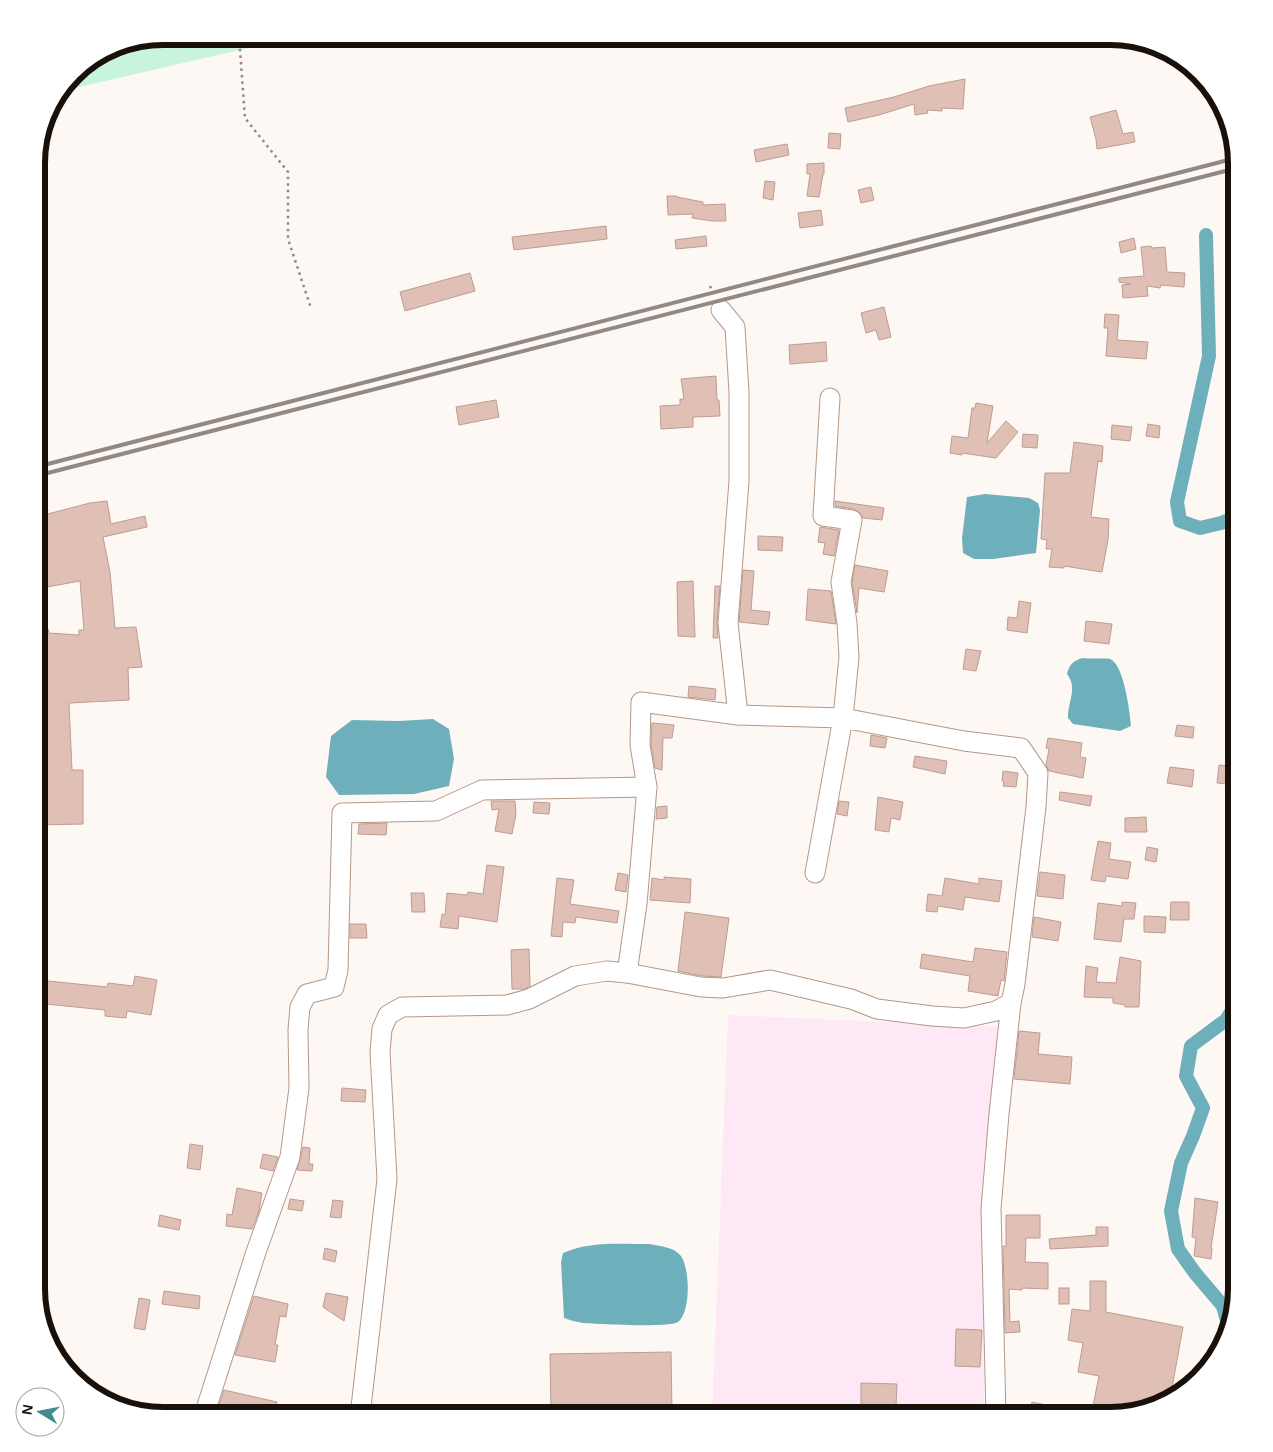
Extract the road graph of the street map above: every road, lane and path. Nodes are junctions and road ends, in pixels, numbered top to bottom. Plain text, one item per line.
1 (240, 45) edge
2 (312, 308) dead end
3 (721, 310) dead end
4 (830, 398) dead end
5 (738, 715) junction
6 (843, 718) junction
7 (647, 787) junction
8 (815, 873) dead end
9 (627, 973) junction
10 (1011, 1003) junction
11 (207, 1406) dead end
12 (361, 1407) edge
13 (996, 1407) edge

1 - 2 path
3 - 5 street
4 - 6 street
5 - 6 street
5 - 7 street
6 - 8 street
6 - 10 street
7 - 9 street
7 - 11 street
9 - 10 street
9 - 12 street
10 - 13 street

